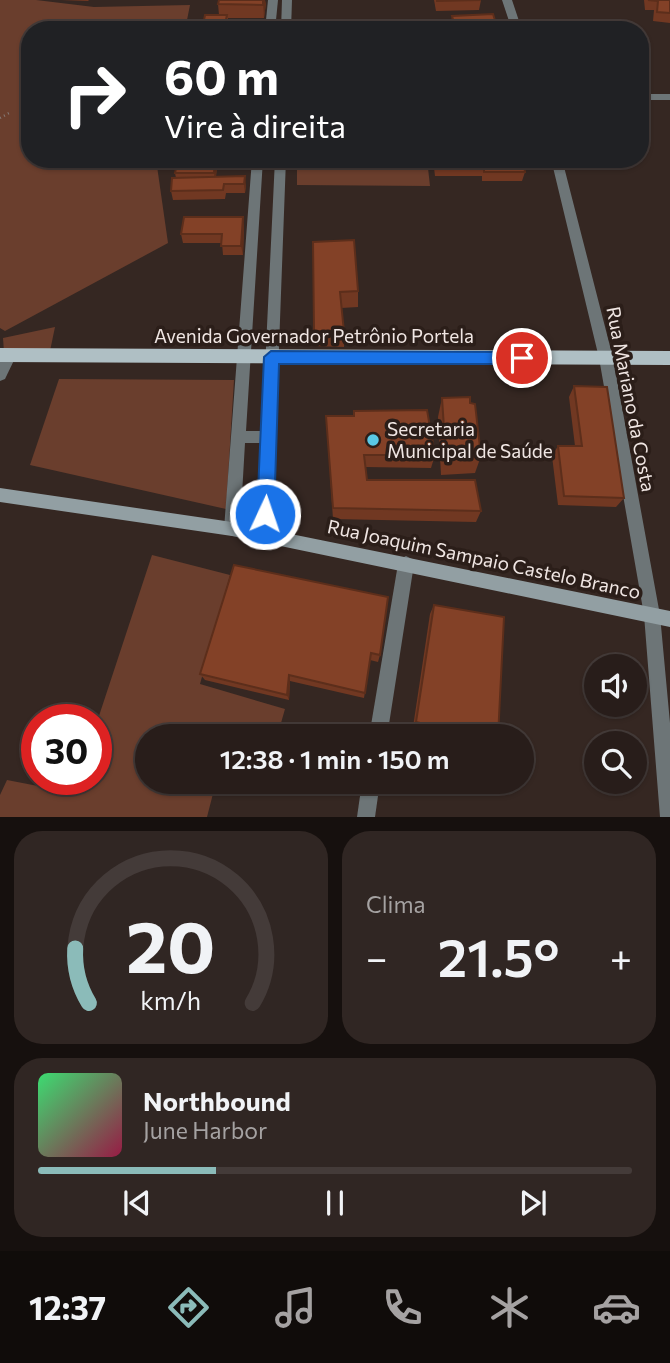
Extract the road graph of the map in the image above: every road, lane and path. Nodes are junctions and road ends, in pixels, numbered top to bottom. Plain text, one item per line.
1 (273, 0) edge
2 (287, 0) edge
3 (507, 0) edge
4 (271, 21) edge
5 (286, 21) edge
6 (514, 21) edge
7 (649, 97) edge
8 (670, 97) edge
9 (11, 112) dead end
10 (0, 118) edge
11 (257, 168) edge
12 (281, 168) edge
13 (558, 168) edge
14 (5, 354) edge
15 (271, 357) junction
16 (243, 358) junction
17 (606, 358) junction
18 (670, 358) edge
19 (0, 375) edge
20 (238, 437) junction
21 (269, 437) junction
22 (0, 495) edge
23 (232, 528) junction
24 (264, 535) junction
25 (406, 564) junction
26 (652, 615) junction
27 (670, 619) edge
28 (381, 724) edge
29 (369, 794) edge
30 (366, 817) edge
31 (669, 817) edge

1 - 4 street
2 - 5 street
3 - 6 street
7 - 8 street
9 - 10 path
11 - 16 street
12 - 15 street
13 - 17 street, Rua Mariano da Costa
14 - 16 main road, Avenida Governador Petrônio Portela
14 - 19 street
15 - 16 main road, Avenida Governador Petrônio Portela
15 - 17 main road, Avenida Governador Petrônio Portela
15 - 21 street
16 - 20 street
17 - 18 main road, Avenida Governador Petrônio Portela
17 - 26 street, Rua Mariano da Costa
20 - 21 street
20 - 23 street
21 - 24 street
22 - 23 street, Rua Joaquim Sampaio Castelo Branco
23 - 24 street, Rua Joaquim Sampaio Castelo Branco
24 - 25 street, Rua Joaquim Sampaio Castelo Branco
25 - 26 street, Rua Joaquim Sampaio Castelo Branco
25 - 28 street
26 - 27 street, Rua Joaquim Sampaio Castelo Branco
26 - 31 street, Rua Mariano da Costa
29 - 30 street

